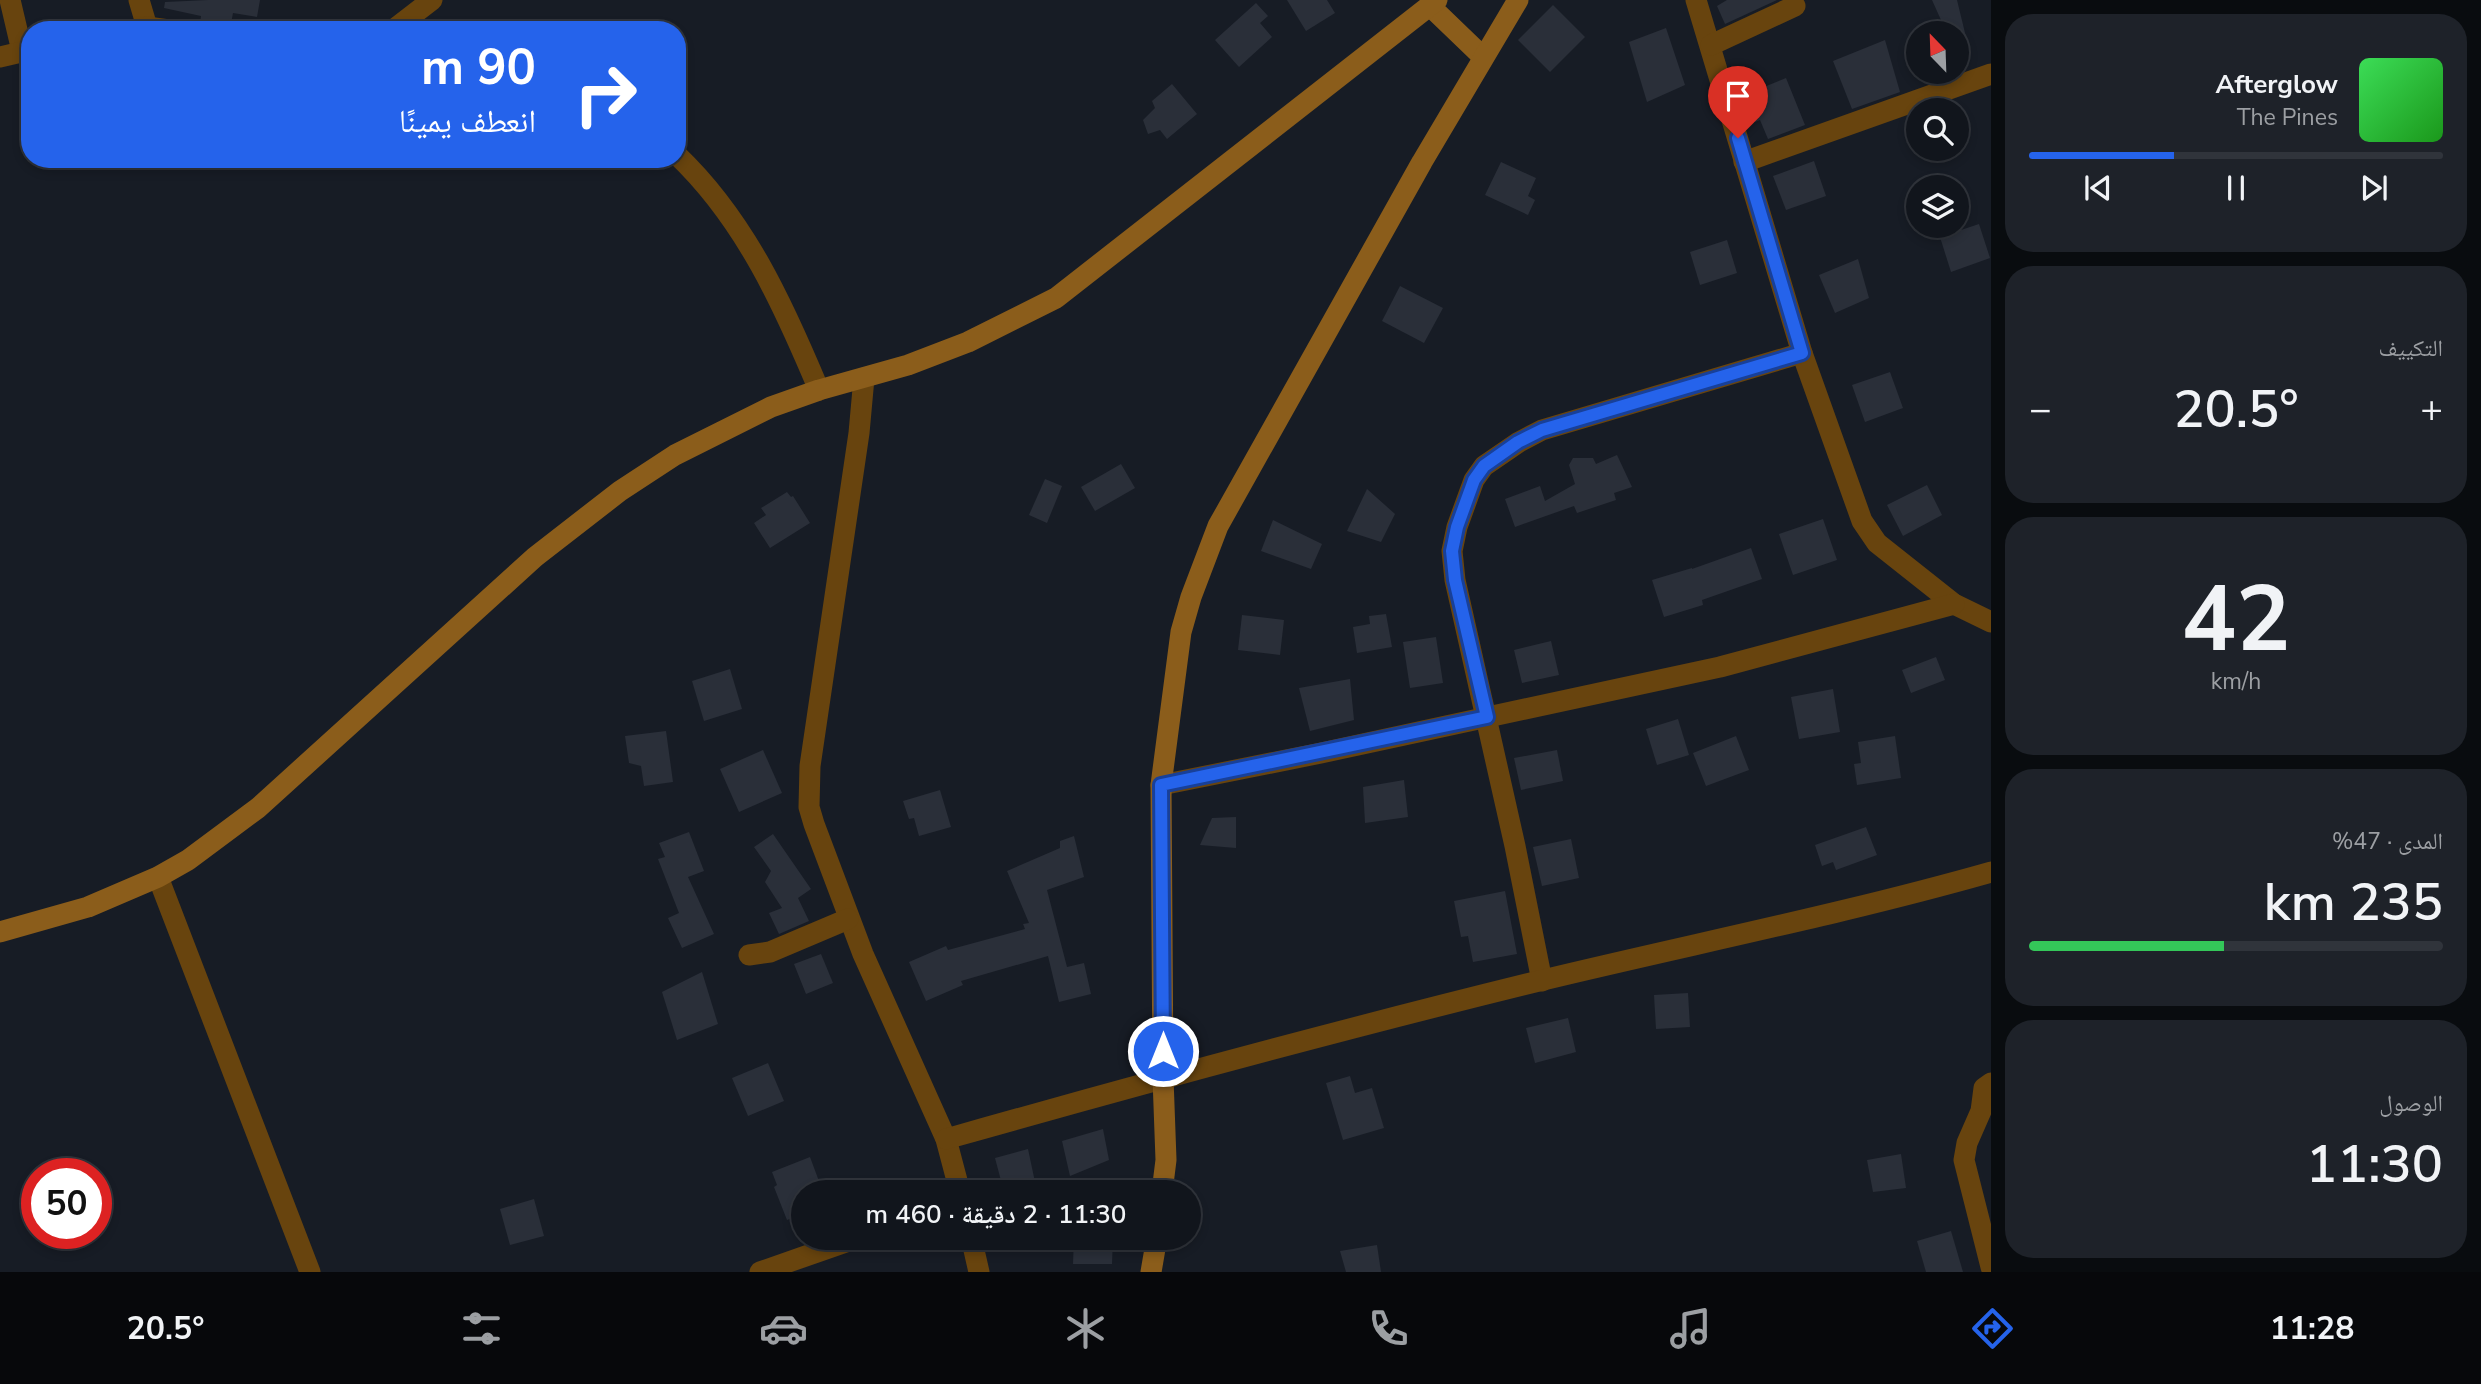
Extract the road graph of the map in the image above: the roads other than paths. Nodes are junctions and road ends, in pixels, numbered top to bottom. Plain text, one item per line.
1 (10, 0) edge
2 (139, 0) edge
3 (432, 0) edge
4 (1518, 0) edge
5 (1696, 0) edge
6 (1433, 3) edge
7 (1795, 6) dead end
8 (140, 21) edge
9 (405, 21) edge
10 (21, 35) edge
11 (1711, 45) junction
12 (21, 52) edge
13 (0, 57) edge
14 (1483, 57) junction
15 (1991, 74) edge
16 (1744, 162) junction
17 (686, 164) edge
18 (1802, 353) junction
19 (864, 378) junction
20 (819, 390) junction
21 (1954, 604) junction
22 (1990, 620) edge
23 (1487, 717) junction
24 (1161, 785) junction
25 (1991, 872) edge
26 (158, 877) junction
27 (848, 919) junction
28 (0, 932) edge
29 (749, 956) dead end
30 (1542, 981) junction
31 (1163, 1078) junction
32 (1991, 1083) edge
33 (946, 1139) junction
34 (957, 1180) edge
35 (1164, 1180) edge
36 (823, 1250) edge
37 (974, 1250) edge
38 (1155, 1250) edge
39 (1991, 1267) edge
40 (310, 1272) edge
41 (760, 1272) edge
42 (979, 1272) edge
43 (1151, 1272) edge

1 - 10 street
2 - 8 street
3 - 9 street
4 - 14 street
5 - 11 street
6 - 14 street
6 - 19 street
7 - 11 street
11 - 16 street
12 - 13 street
14 - 24 street
15 - 16 street
16 - 18 street
17 - 20 street
18 - 21 street
18 - 23 street
19 - 20 street
19 - 27 street
20 - 26 street
21 - 22 street
21 - 23 street
23 - 24 street
23 - 30 street
24 - 31 street
25 - 30 street
26 - 28 street
26 - 40 street
27 - 29 street
27 - 33 street
30 - 31 street
31 - 33 street
31 - 35 street
32 - 39 street
33 - 34 street
36 - 41 street
37 - 42 street
38 - 43 street

